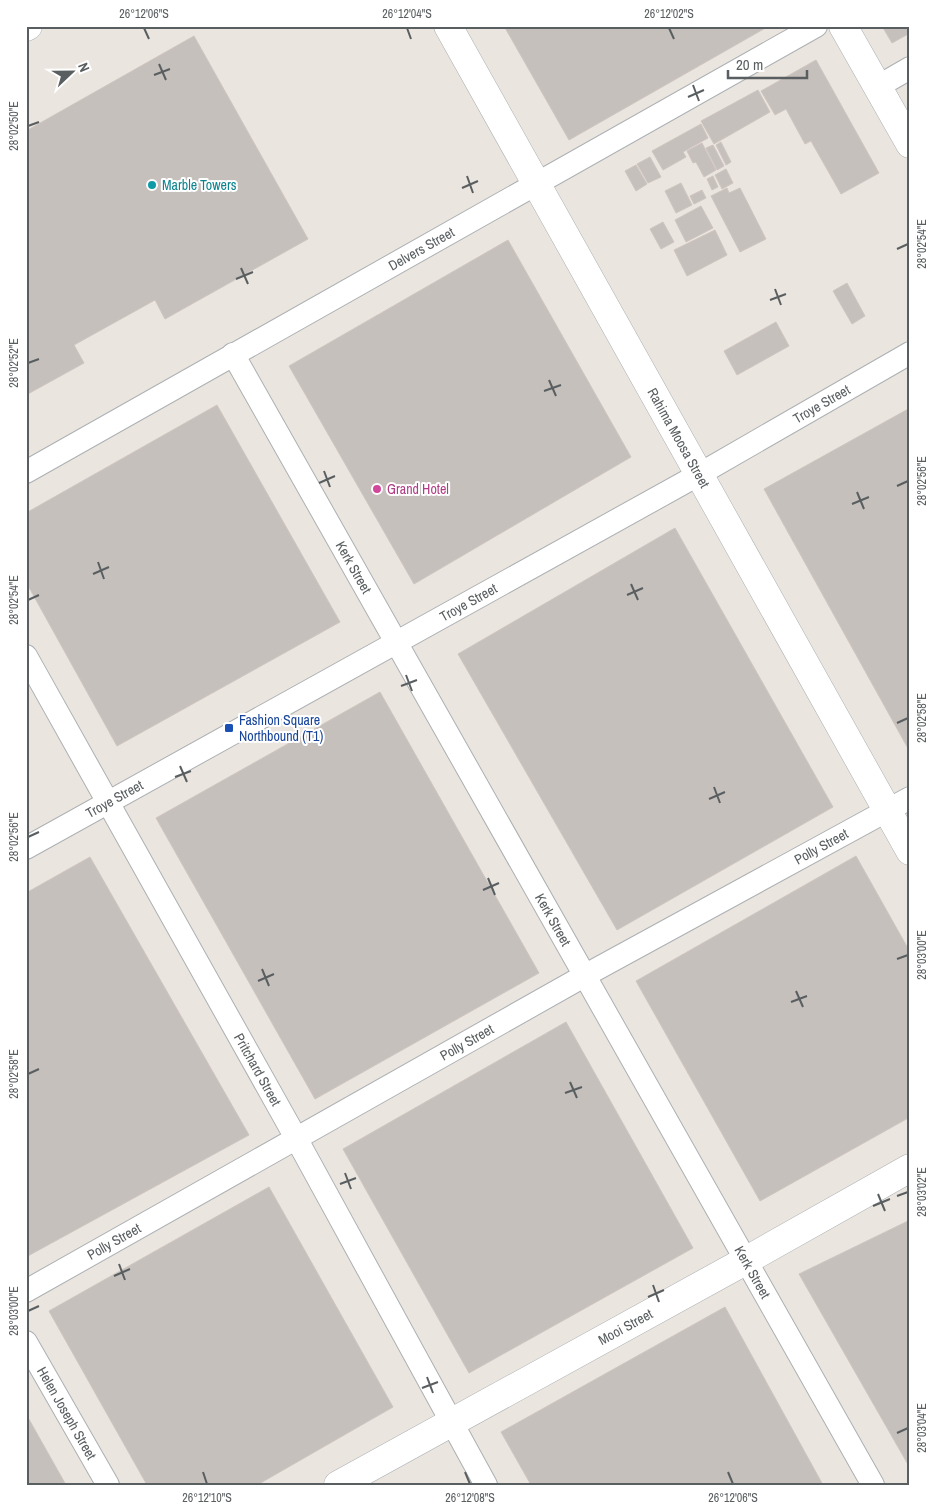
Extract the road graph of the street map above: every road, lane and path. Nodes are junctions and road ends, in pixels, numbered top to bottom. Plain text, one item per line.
1 (448, 26) edge
2 (816, 26) edge
3 (844, 26) edge
4 (910, 68) edge
5 (877, 87) junction
6 (910, 144) edge
7 (536, 184) junction
8 (910, 353) edge
9 (233, 354) junction
10 (26, 472) edge
11 (698, 475) junction
12 (398, 643) junction
13 (26, 656) edge
14 (108, 803) junction
15 (898, 804) edge
16 (26, 848) edge
17 (910, 852) edge
18 (584, 976) junction
19 (296, 1138) junction
20 (910, 1168) edge
21 (745, 1261) junction
22 (26, 1290) edge
23 (26, 1342) edge
24 (451, 1423) junction
25 (108, 1485) edge
26 (338, 1485) edge
27 (486, 1485) edge
28 (873, 1485) edge

1 - 7 street, Rahima Moosa Street
2 - 7 street, Delvers Street
3 - 5 street
4 - 5 street
5 - 6 street
7 - 9 street, Delvers Street
7 - 11 street, Rahima Moosa Street
8 - 11 street, Troye Street
9 - 10 street, Delvers Street
9 - 12 street, Kerk Street
11 - 12 street, Troye Street
11 - 15 street, Rahima Moosa Street
12 - 14 street, Troye Street
12 - 18 street, Kerk Street
13 - 14 street, Pritchard Street
14 - 16 street, Troye Street
14 - 19 street, Pritchard Street
15 - 17 street, Rahima Moosa Street
15 - 18 street, Polly Street
18 - 19 street, Polly Street
18 - 21 street, Kerk Street
19 - 22 street, Polly Street
19 - 24 street, Pritchard Street
20 - 21 street, Mooi Street
21 - 24 street, Mooi Street
21 - 28 street, Kerk Street
23 - 25 street, Helen Joseph Street
24 - 26 street, Mooi Street
24 - 27 street, Pritchard Street

